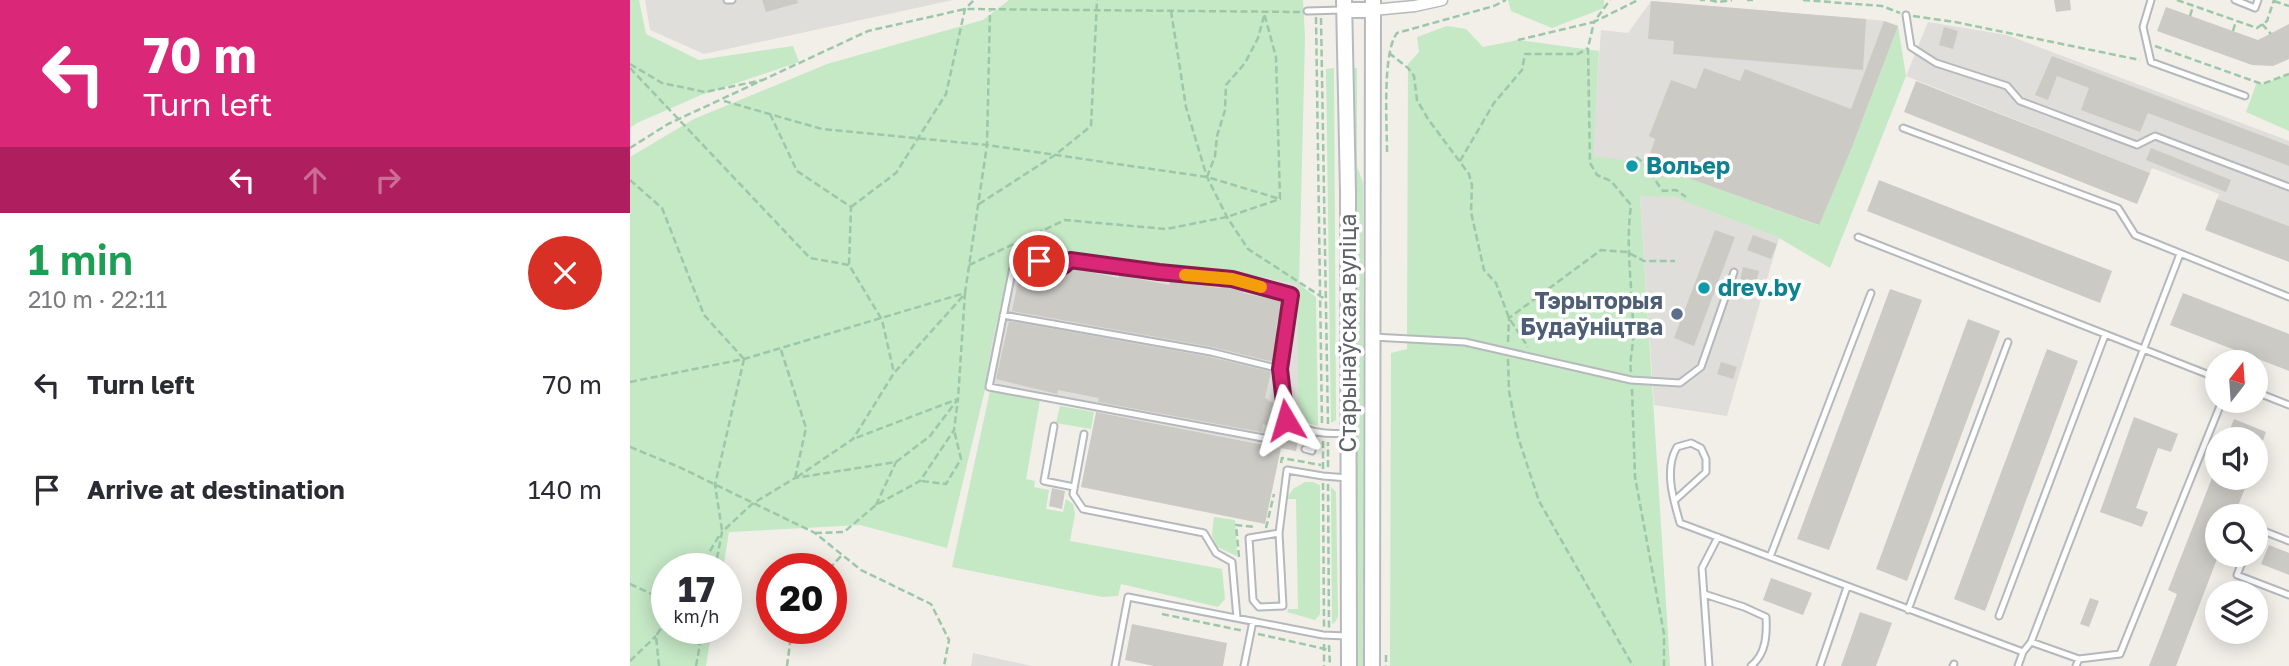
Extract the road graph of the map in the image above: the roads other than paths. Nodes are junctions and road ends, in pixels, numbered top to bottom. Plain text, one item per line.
1 (1442, 0) edge
2 (2151, 0) edge
3 (2235, 0) edge
4 (2258, 0) edge
5 (1345, 5) edge
6 (1373, 5) edge
7 (1307, 11) road end
8 (1906, 15) road end
9 (2245, 96) dead end
10 (1903, 128) dead end
11 (2289, 187) edge
12 (1858, 237) dead end
13 (2180, 254) junction
14 (1734, 272) dead end
15 (1871, 293) dead end
16 (2289, 297) edge
17 (1003, 315) junction
18 (2105, 335) junction
19 (1373, 337) junction
20 (2008, 342) dead end
21 (2144, 350) junction
22 (1280, 369) junction
23 (2205, 373) edge
24 (2268, 397) edge
25 (2289, 405) edge
26 (2217, 413) edge
27 (1286, 420) junction
28 (1054, 426) dead end
29 (1313, 432) junction
30 (1348, 433) junction
31 (1084, 434) dead end
32 (1305, 449) dead end
33 (1348, 478) junction
34 (1074, 487) junction
35 (1674, 501) junction
36 (1279, 533) junction
37 (2268, 533) edge
38 (1718, 537) junction
39 (2289, 541) edge
40 (1770, 557) junction
41 (2241, 567) edge
42 (1847, 587) junction
43 (1704, 594) junction
44 (2289, 595) edge
45 (1908, 610) junction
46 (1999, 616) dead end
47 (1237, 618) junction
48 (1253, 621) junction
49 (1349, 636) junction
50 (2031, 642) junction
51 (2023, 652) junction
52 (2079, 659) junction
53 (1115, 666) edge
54 (1244, 666) edge
55 (1349, 666) edge
56 (1372, 666) edge
57 (1709, 666) edge
58 (1751, 666) edge
59 (1820, 666) edge
60 (2018, 666) edge
61 (2076, 666) edge

1 - 6 street
2 - 9 lane
3 - 4 lane
5 - 6 main road
5 - 7 lane
5 - 30 main road, Старынаўская вуліца
6 - 19 main road, Старынаўская вуліца
8 - 11 lane
10 - 13 lane
12 - 18 lane
13 - 16 lane
13 - 21 lane
14 - 19 lane
15 - 40 lane
17 - 22 lane
17 - 22 lane
17 - 27 lane
18 - 21 lane
18 - 46 lane
19 - 56 main road, Старынаўская вуліца
20 - 45 lane
21 - 23 lane
21 - 50 lane
22 - 27 lane
24 - 25 lane
26 - 52 lane
27 - 29 lane
28 - 34 lane
29 - 30 lane
29 - 32 lane
30 - 33 main road, Старынаўская вуліца
31 - 34 lane
33 - 36 lane
33 - 49 main road, Старынаўская вуліца
34 - 47 lane
35 - 35 lane
35 - 38 lane
36 - 36 lane
37 - 39 lane
38 - 40 lane
38 - 43 lane
40 - 42 lane
41 - 44 lane
42 - 45 lane
42 - 59 lane
43 - 57 lane
43 - 58 lane
45 - 51 lane
47 - 48 lane
47 - 53 lane
48 - 49 lane
48 - 54 lane
49 - 55 main road, Старынаўская вуліца
50 - 51 lane
50 - 52 lane
51 - 60 lane
52 - 61 lane

